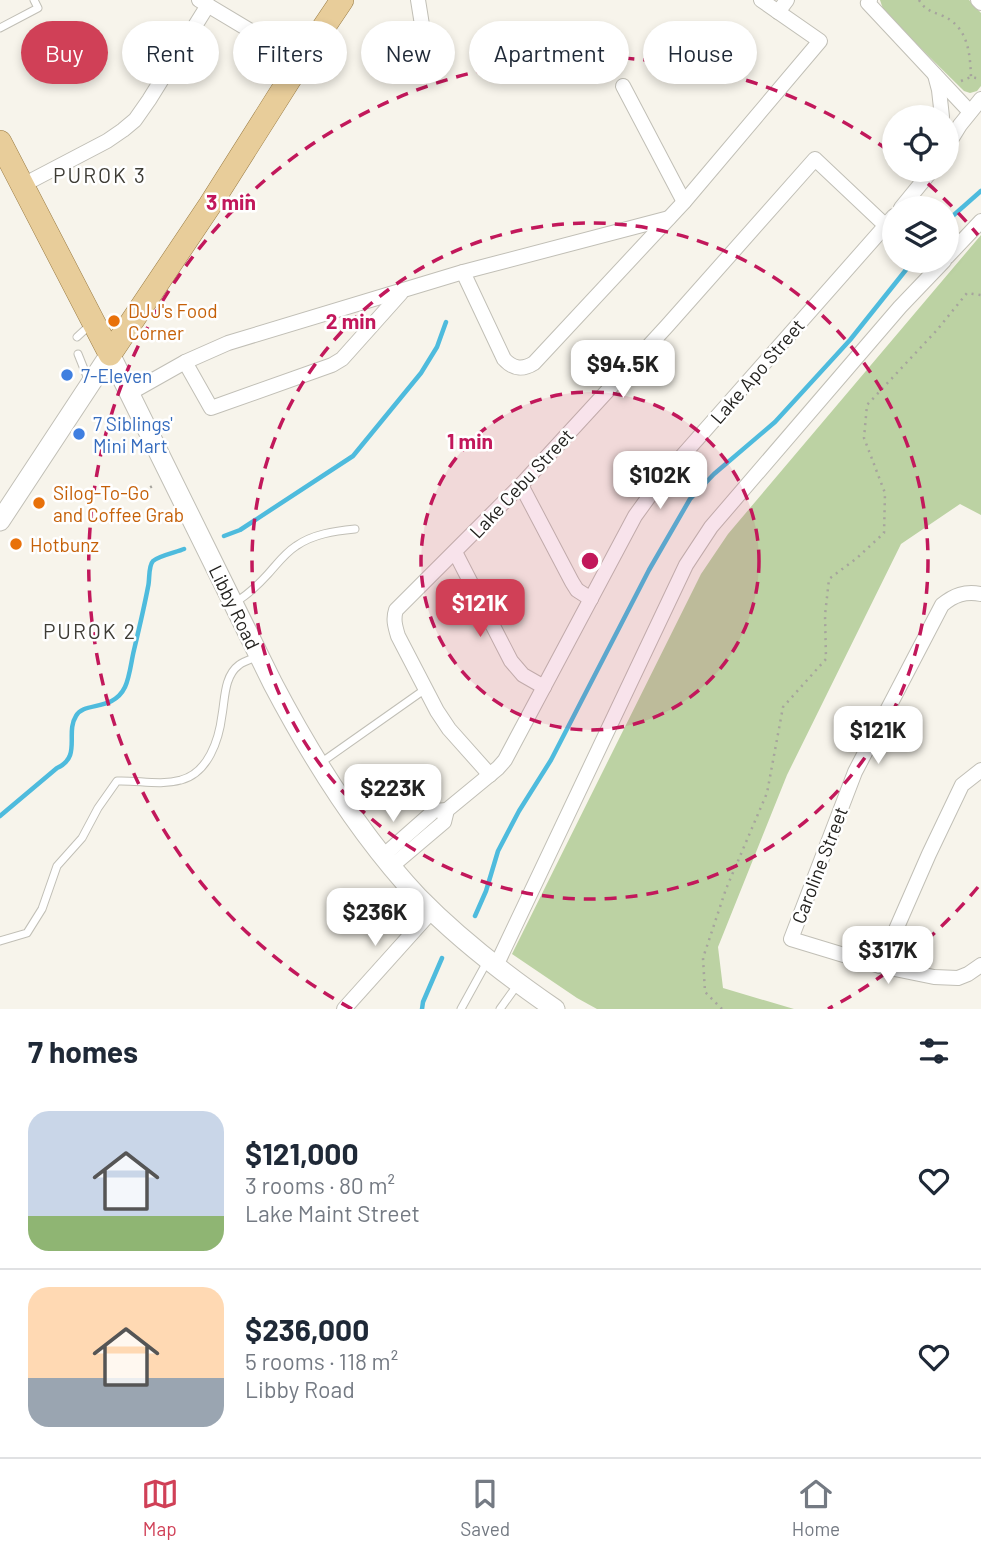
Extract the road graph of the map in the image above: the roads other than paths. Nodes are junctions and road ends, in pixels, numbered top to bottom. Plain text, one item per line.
1 (34, 0) edge
2 (342, 0) edge
3 (418, 0) edge
4 (761, 0) edge
5 (870, 0) edge
6 (204, 3) edge
7 (783, 6) edge
8 (234, 21) edge
9 (328, 21) edge
10 (421, 21) edge
11 (0, 28) edge
12 (935, 74) junction
13 (287, 84) edge
14 (623, 86) dead end
15 (981, 99) edge
16 (941, 105) edge
17 (971, 111) junction
18 (959, 128) edge
19 (0, 142) edge
20 (922, 182) edge
21 (23, 185) junction
22 (911, 196) edge
23 (684, 202) junction
24 (882, 214) edge
25 (669, 218) junction
26 (981, 221) edge
27 (882, 230) edge
28 (959, 244) edge
29 (463, 272) junction
30 (932, 273) edge
31 (401, 292) junction
32 (78, 354) dead end
33 (110, 354) junction
34 (185, 362) junction
35 (90, 383) junction
36 (130, 393) junction
37 (521, 485) junction
38 (0, 521) edge
39 (355, 528) dead end
40 (455, 552) junction
41 (981, 594) edge
42 (591, 599) junction
43 (234, 604) junction
44 (259, 655) junction
45 (544, 687) junction
46 (424, 690) junction
47 (318, 765) junction
48 (981, 770) edge
49 (490, 775) junction
50 (387, 861) junction
51 (432, 911) junction
52 (0, 941) edge
53 (492, 963) junction
54 (981, 965) edge
55 (880, 966) junction
56 (519, 983) junction
57 (344, 1009) edge
58 (461, 1009) edge
59 (500, 1009) edge
60 (555, 1009) edge

1 - 11 lane
2 - 9 main road
3 - 10 street
4 - 7 street
5 - 12 street
6 - 8 street
6 - 21 street
7 - 23 street
12 - 16 street
12 - 17 street
13 - 33 main road
14 - 23 street
15 - 17 street
17 - 18 street
19 - 21 main road, Libby Road
20 - 22 street
21 - 33 main road, Libby Road
23 - 25 street
24 - 37 street, Lake Cebu Street
25 - 29 street
25 - 29 street
26 - 28 street
27 - 42 street, Lake Apo Street
29 - 31 street
30 - 53 street
31 - 34 street
31 - 34 street
32 - 35 lane
33 - 35 main road
33 - 36 main road, Libby Road
34 - 36 street
35 - 38 main road
36 - 43 main road, Libby Road
37 - 40 street, Lake Cebu Street
37 - 42 street
39 - 43 lane
40 - 45 street
40 - 46 street, Lake Cebu Street
41 - 55 street, Caroline Street
42 - 45 street, Lake Apo Street
43 - 44 main road, Libby Road
44 - 47 main road, Libby Road
44 - 52 lane
45 - 49 street, Lake Apo Street
46 - 47 lane
46 - 49 street
47 - 50 main road, Libby Road
48 - 55 street
49 - 50 street, Lake Apo Street
50 - 51 main road, Libby Road
51 - 53 main road, Libby Road
51 - 57 street
53 - 56 main road, Libby Road
53 - 58 lane
54 - 55 street
56 - 59 lane
56 - 60 main road, Libby Road

